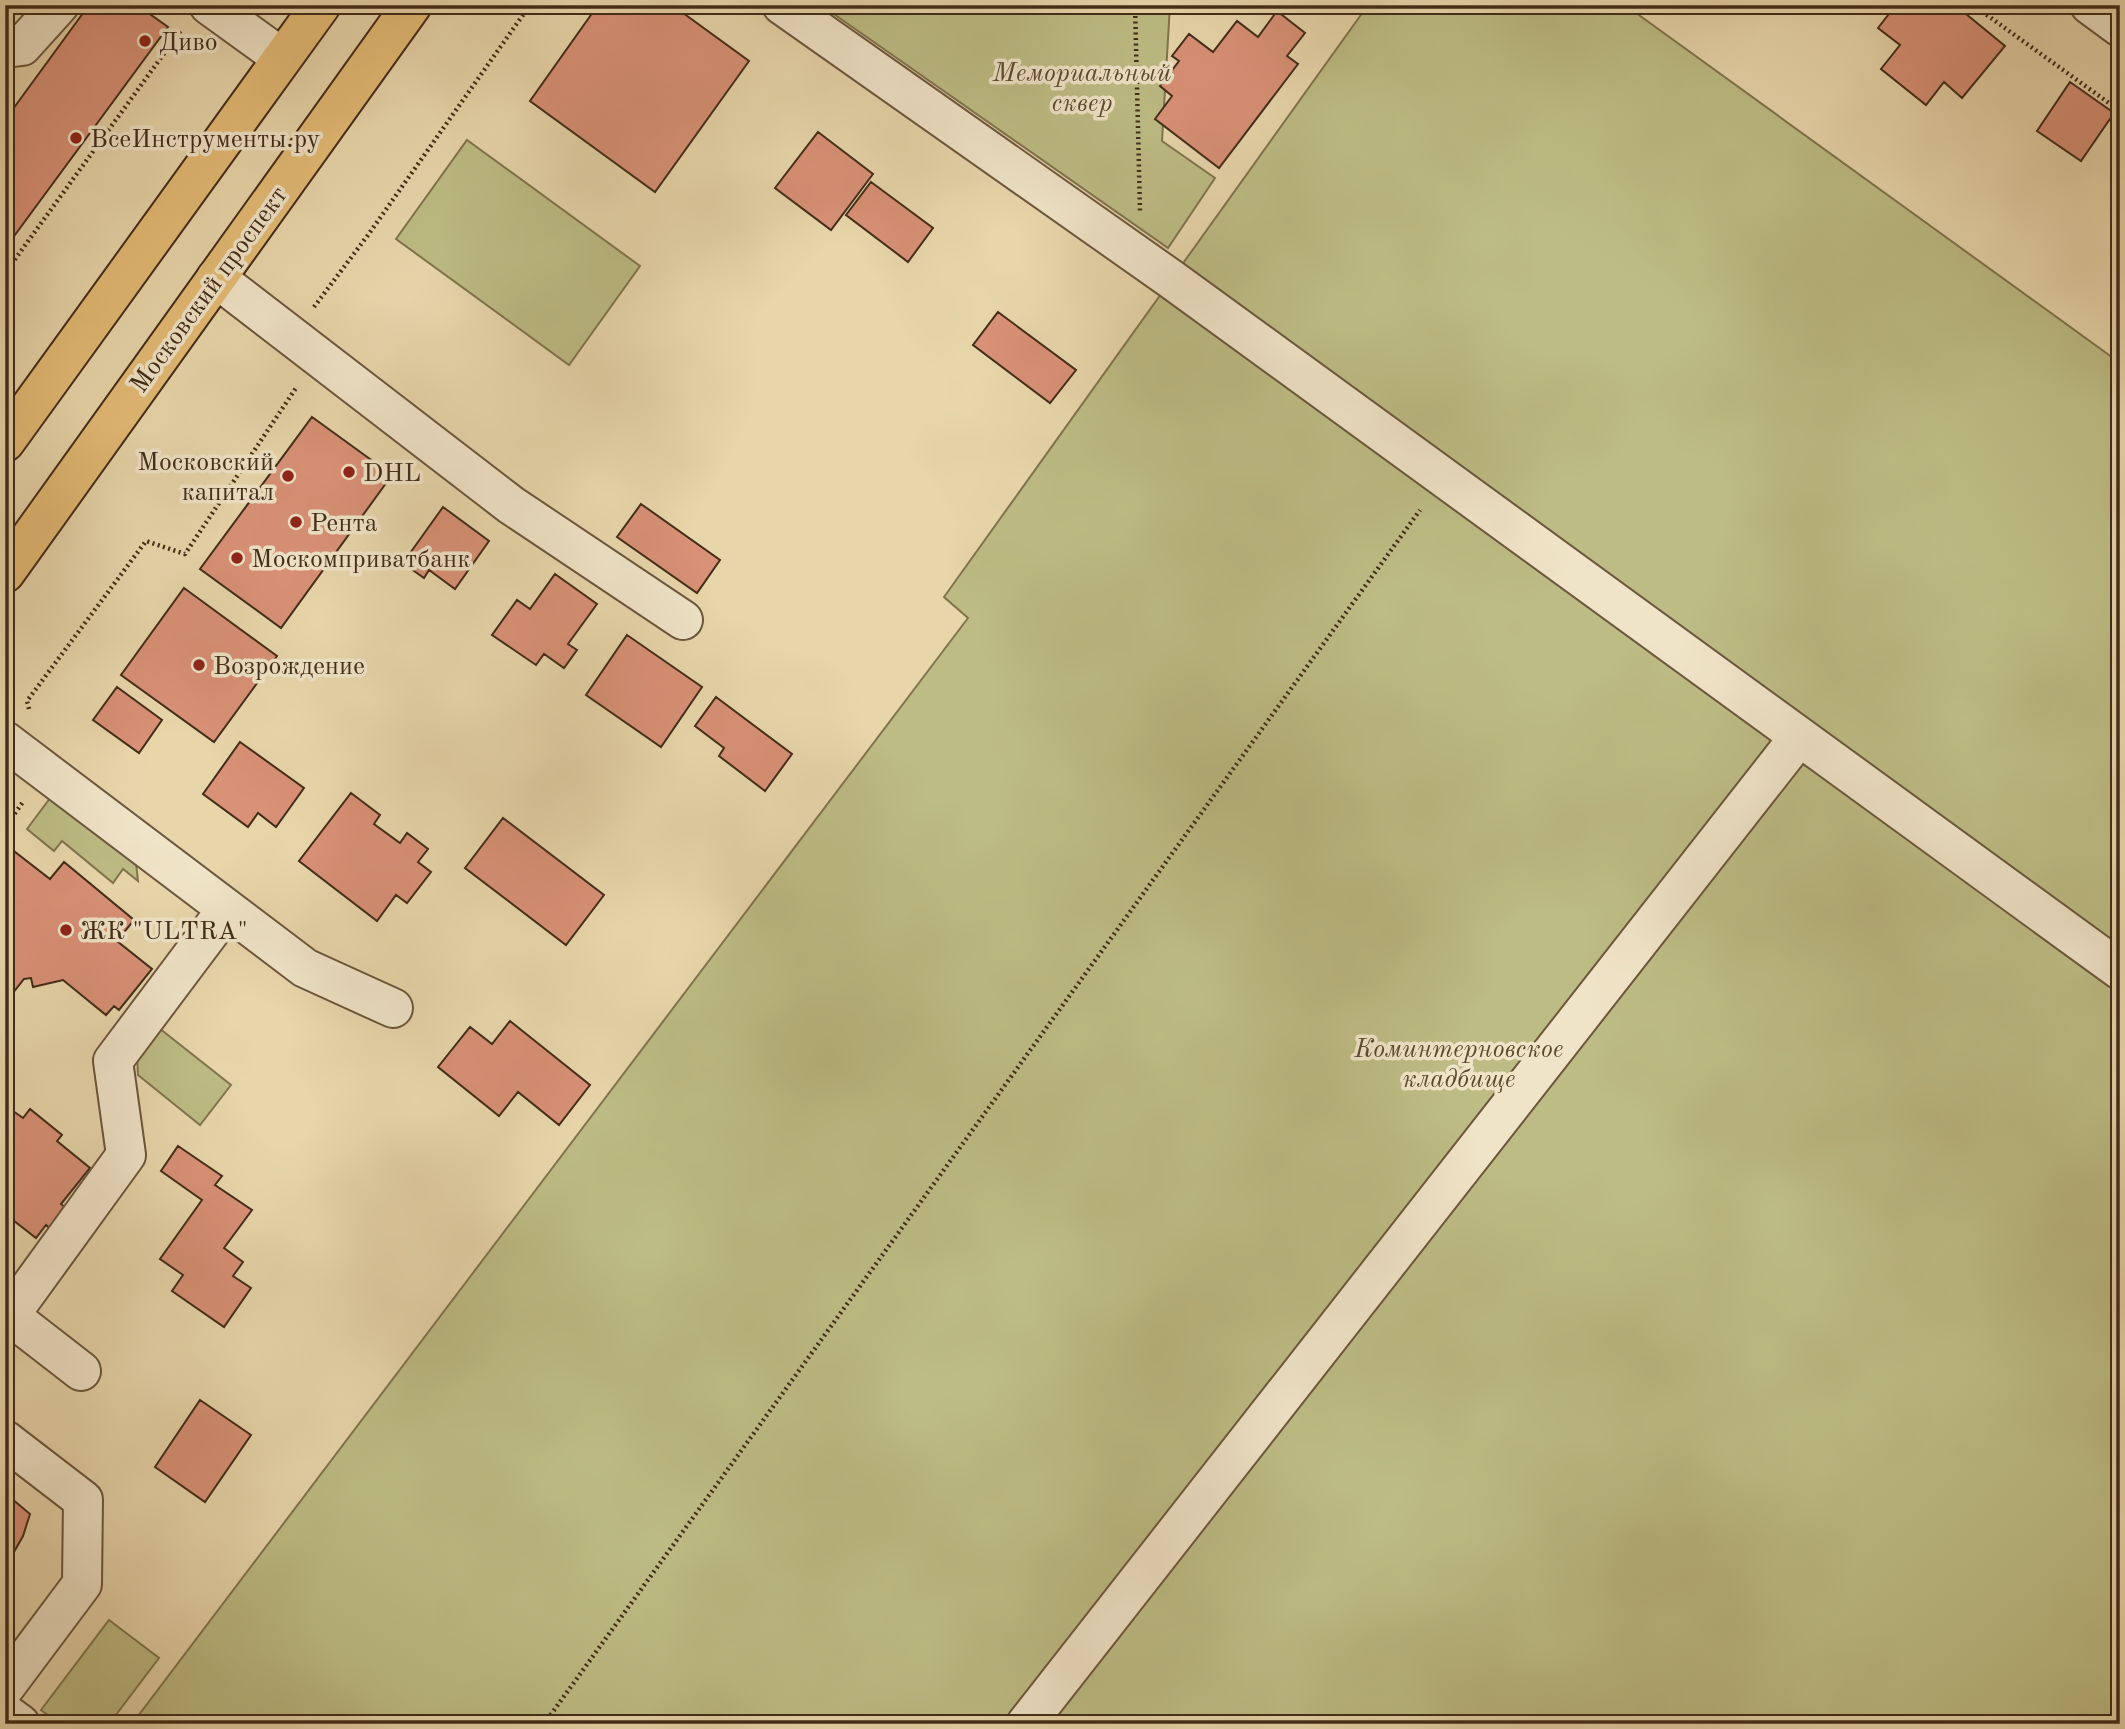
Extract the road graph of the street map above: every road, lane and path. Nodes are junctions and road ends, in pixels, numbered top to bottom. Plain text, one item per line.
1 (59, 5) edge
2 (321, 5) edge
3 (412, 5) edge
4 (530, 5) edge
5 (782, 5) edge
6 (1135, 5) edge
7 (1973, 5) edge
8 (2090, 5) edge
9 (196, 16) edge
10 (2120, 27) edge
11 (5, 48) edge
12 (282, 58) junction
13 (2120, 111) edge
14 (1141, 258) junction
15 (5, 273) edge
16 (216, 278) junction
17 (293, 336) junction
18 (5, 442) edge
19 (1443, 478) junction
20 (5, 573) edge
21 (683, 620) dead end
22 (30, 713) dead end
23 (1799, 737) junction
24 (5, 741) edge
25 (47, 771) junction
26 (5, 827) edge
27 (228, 909) junction
28 (2120, 970) edge
29 (393, 1008) dead end
30 (8, 1313) edge
31 (81, 1371) dead end
32 (5, 1440) edge
33 (5, 1687) edge
34 (5, 1713) edge
35 (20, 1724) edge
36 (544, 1724) edge
37 (1026, 1724) edge

1 - 11 street
2 - 12 main road
3 - 16 main road, Московский проспект
4 - 17 path
5 - 14 street
6 - 14 path
7 - 13 path
8 - 10 street
9 - 12 street
9 - 15 path
12 - 18 main road
14 - 19 street
16 - 17 street
16 - 20 main road, Московский проспект
17 - 21 street
17 - 22 path
19 - 23 street
19 - 36 path
23 - 28 street
23 - 37 street
24 - 25 street
25 - 26 path
25 - 27 street
27 - 29 street
27 - 30 street
30 - 31 street
32 - 33 street
34 - 35 street

